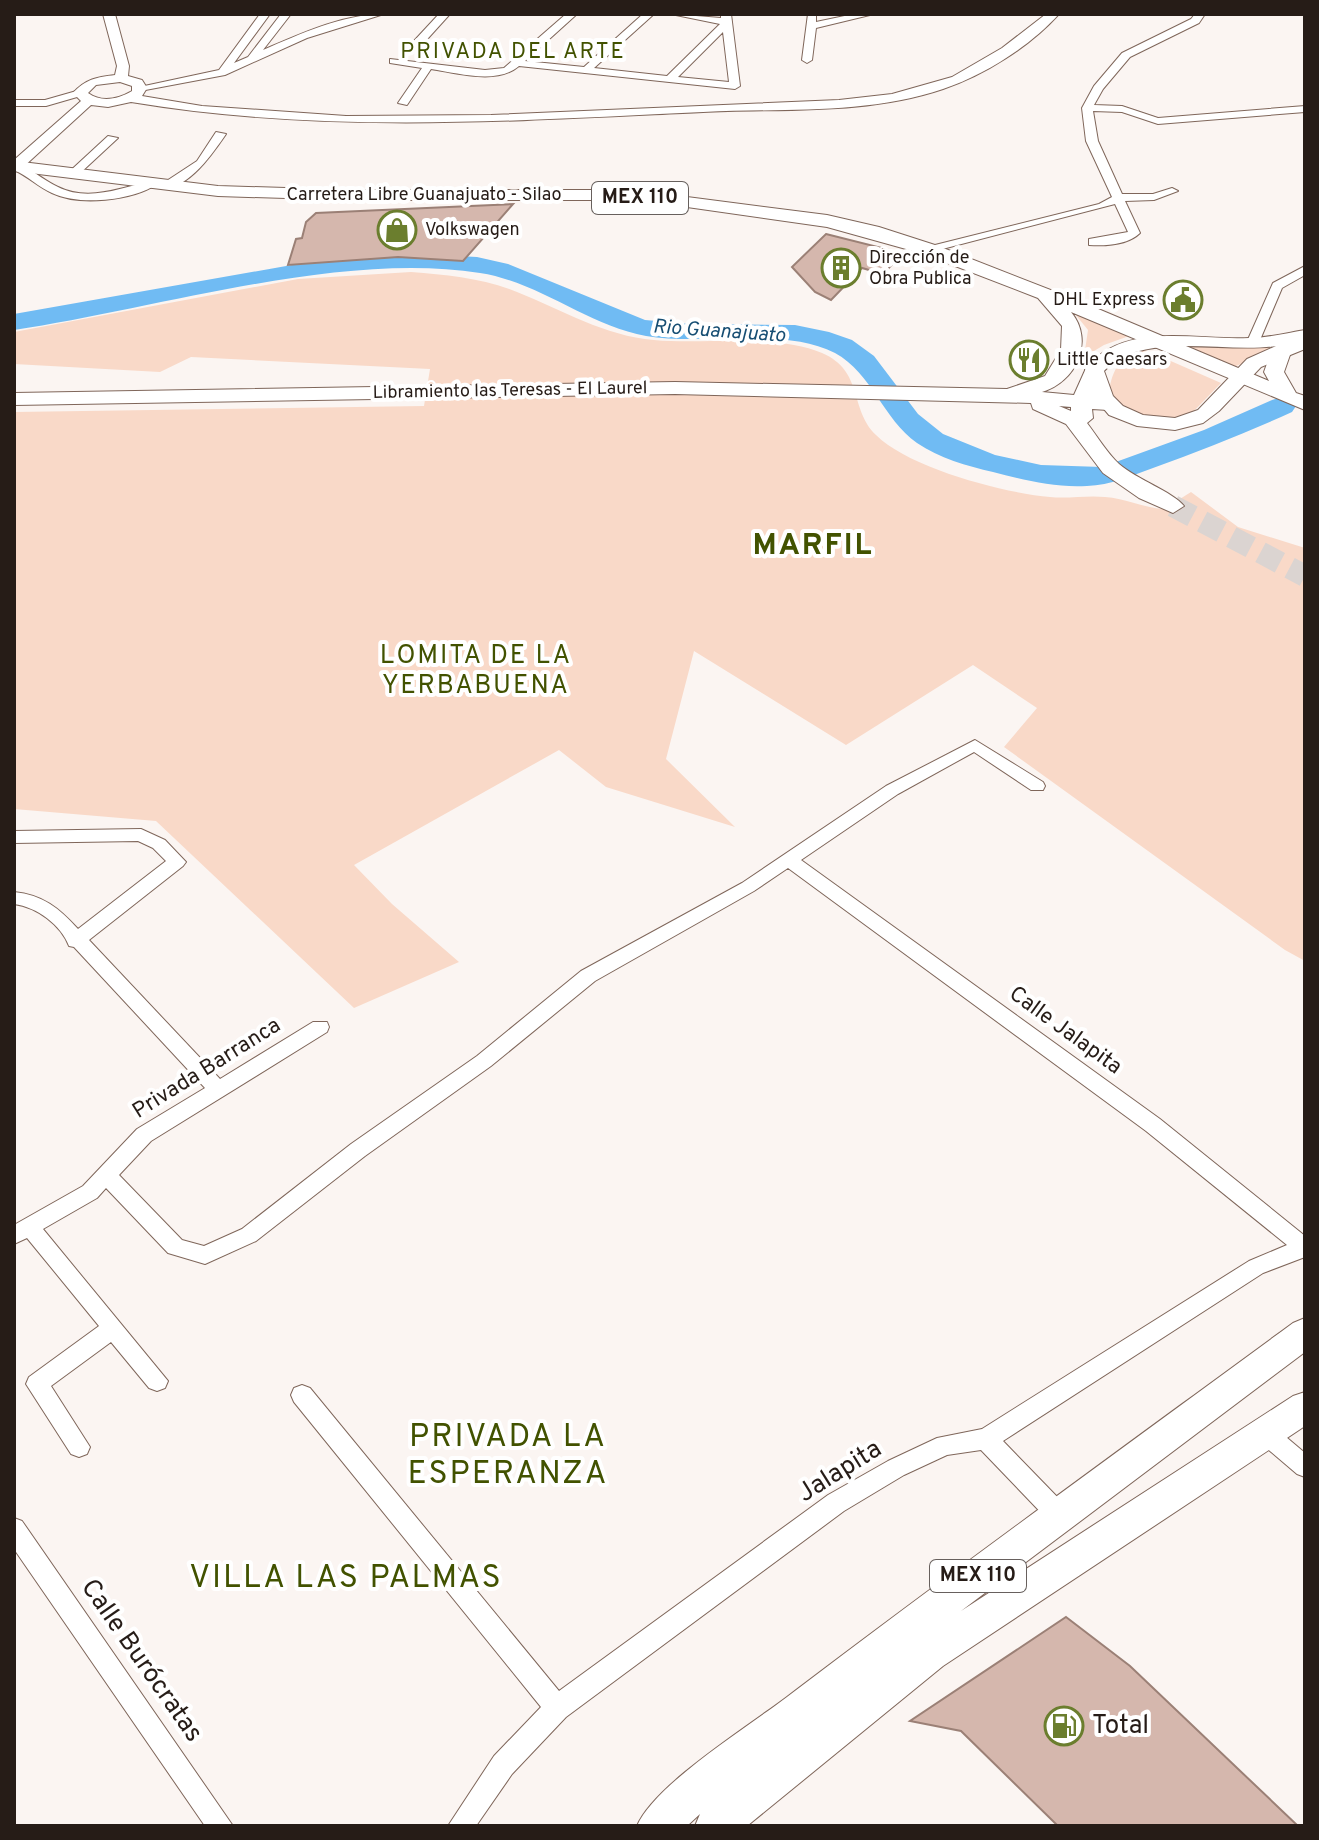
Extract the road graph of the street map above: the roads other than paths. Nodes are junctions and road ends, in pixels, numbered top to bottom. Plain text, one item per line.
1 (109, 14) edge
2 (265, 14) edge
3 (286, 14) edge
4 (379, 14) edge
5 (445, 14) edge
6 (572, 14) edge
7 (649, 14) edge
8 (676, 14) edge
9 (812, 14) edge
10 (869, 14) edge
11 (1053, 14) edge
12 (1200, 14) edge
13 (727, 18) edge
14 (811, 26) junction
15 (417, 44) dead end
16 (252, 58) junction
17 (807, 60) dead end
18 (394, 61) dead end
19 (518, 63) junction
20 (429, 65) junction
21 (588, 68) junction
22 (221, 73) junction
23 (121, 78) junction
24 (671, 78) junction
25 (136, 93) junction
26 (84, 97) junction
27 (14, 103) edge
28 (403, 103) dead end
29 (1087, 108) junction
30 (1305, 109) edge
31 (220, 134) dead end
32 (112, 138) dead end
33 (15, 166) edge
34 (73, 174) junction
35 (158, 185) junction
36 (1172, 191) dead end
37 (1118, 198) junction
38 (1093, 242) dead end
39 (931, 250) junction
40 (1305, 270) edge
41 (1047, 298) junction
42 (1077, 307) junction
43 (1305, 336) edge
44 (1305, 342) edge
45 (1160, 343) junction
46 (1252, 344) junction
47 (1218, 345) junction
48 (1281, 352) junction
49 (1094, 370) junction
50 (1237, 376) junction
51 (1007, 395) junction
52 (14, 399) edge
53 (1297, 400) edge
54 (1081, 403) junction
55 (1108, 404) junction
56 (1083, 429) junction
57 (1173, 506) tunnel mouth
58 (1037, 786) dead end
59 (14, 837) edge
60 (790, 861) junction
61 (14, 898) edge
62 (75, 941) junction
63 (320, 1027) dead end
64 (219, 1090) junction
65 (106, 1175) junction
66 (22, 1231) edge
67 (1305, 1248) edge
68 (113, 1328) junction
69 (1305, 1333) edge
70 (157, 1381) dead end
71 (302, 1395) dead end
72 (1305, 1407) edge
73 (1265, 1433) junction
74 (986, 1439) junction
75 (79, 1447) dead end
76 (1305, 1467) edge
77 (1059, 1515) junction
78 (14, 1529) edge
79 (557, 1708) junction
80 (220, 1826) edge
81 (461, 1826) edge
82 (657, 1826) edge
83 (715, 1826) edge

1 - 23 street
2 - 22 street
3 - 16 street
4 - 16 street
5 - 15 street
6 - 19 street
7 - 21 street
8 - 13 street
9 - 14 street
10 - 14 street
11 - 25 street
12 - 29 street
13 - 24 street
13 - 24 street
14 - 17 street
16 - 22 street
18 - 20 street
19 - 20 street
19 - 21 street
20 - 28 street
21 - 24 street
22 - 25 street
23 - 25 street
23 - 26 street
25 - 26 street
26 - 27 street
26 - 33 street
29 - 30 street
29 - 37 street
31 - 35 street
32 - 34 street
33 - 34 main road, Carretera Libre Guanajuato - Silao / MEX 110
33 - 35 street
34 - 35 main road, Carretera Libre Guanajuato - Silao / MEX 110
35 - 39 main road, Carretera Libre Guanajuato - Silao / MEX 110
36 - 37 street
37 - 38 street
37 - 39 street
39 - 41 main road, Carretera Libre Guanajuato - Silao / MEX 110
40 - 46 street
41 - 42 main road, Carretera Libre Guanajuato - Silao / MEX 110
41 - 51 main road
42 - 45 main road, Carretera Libre Guanajuato - Silao / MEX 110
42 - 47 main road
43 - 46 main road
44 - 48 main road
45 - 47 main road
45 - 49 main road
45 - 50 main road, Carretera Libre Guanajuato - Silao / MEX 110
46 - 47 main road
48 - 50 main road
48 - 53 main road
49 - 54 main road
49 - 55 main road
50 - 53 main road, MEX 110
50 - 55 main road
51 - 52 main road, Libramiento las Teresas - El Laurel
51 - 54 main road
51 - 56 main road
54 - 55 main road
54 - 56 main road
56 - 57 main road
58 - 60 street
59 - 62 street
60 - 65 street
60 - 67 street, Calle Jalapita
61 - 62 street
62 - 64 street
63 - 64 street, Privada Barranca
64 - 65 street, Privada Barranca
65 - 66 street, Privada Barranca
66 - 68 street
67 - 74 street, Jalapita
68 - 70 street
68 - 75 street
69 - 77 main road, MEX 110
71 - 79 street
72 - 73 main road, MEX 110
73 - 76 street
73 - 83 main road, MEX 110
74 - 77 street
74 - 79 street, Jalapita
77 - 82 main road, MEX 110
78 - 80 street, Calle Burócratas
79 - 81 street, Jalapita

